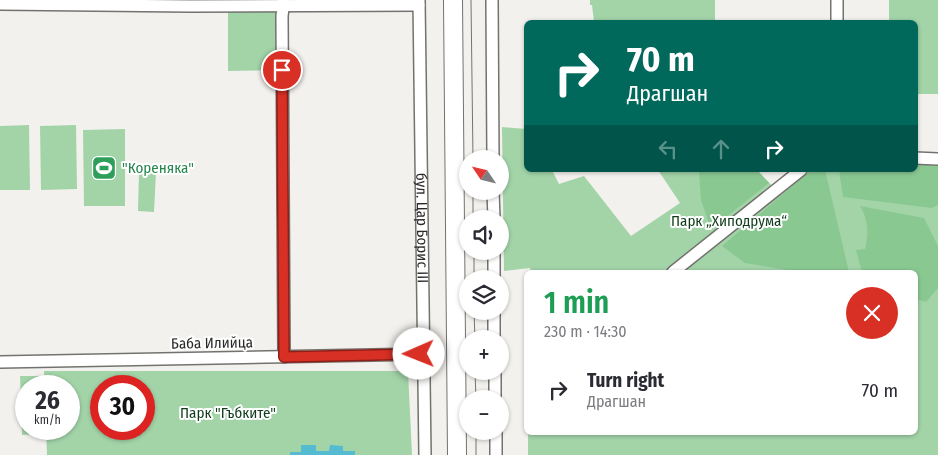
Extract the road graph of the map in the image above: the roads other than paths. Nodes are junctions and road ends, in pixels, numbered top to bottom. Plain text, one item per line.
1 (453, 0) edge
2 (492, 0) edge
3 (837, 0) edge
4 (153, 3) edge
5 (283, 3) edge
6 (419, 3) edge
7 (0, 4) edge
8 (837, 20) edge
9 (493, 150) edge
10 (918, 158) edge
11 (938, 159) edge
12 (798, 172) edge
13 (676, 270) edge
14 (424, 354) junction
15 (284, 357) junction
16 (0, 362) edge
17 (496, 440) edge
18 (425, 455) edge
19 (457, 455) edge
20 (496, 455) edge

1 - 19 main road
2 - 9 street
3 - 8 street
4 - 5 street
4 - 7 street
5 - 6 street
5 - 15 street
6 - 14 street, бул. Цар Борис III
10 - 11 street
12 - 13 street
14 - 15 street, Баба Илийца
14 - 18 street, бул. Цар Борис III
15 - 16 street, Баба Илийца
17 - 20 street

